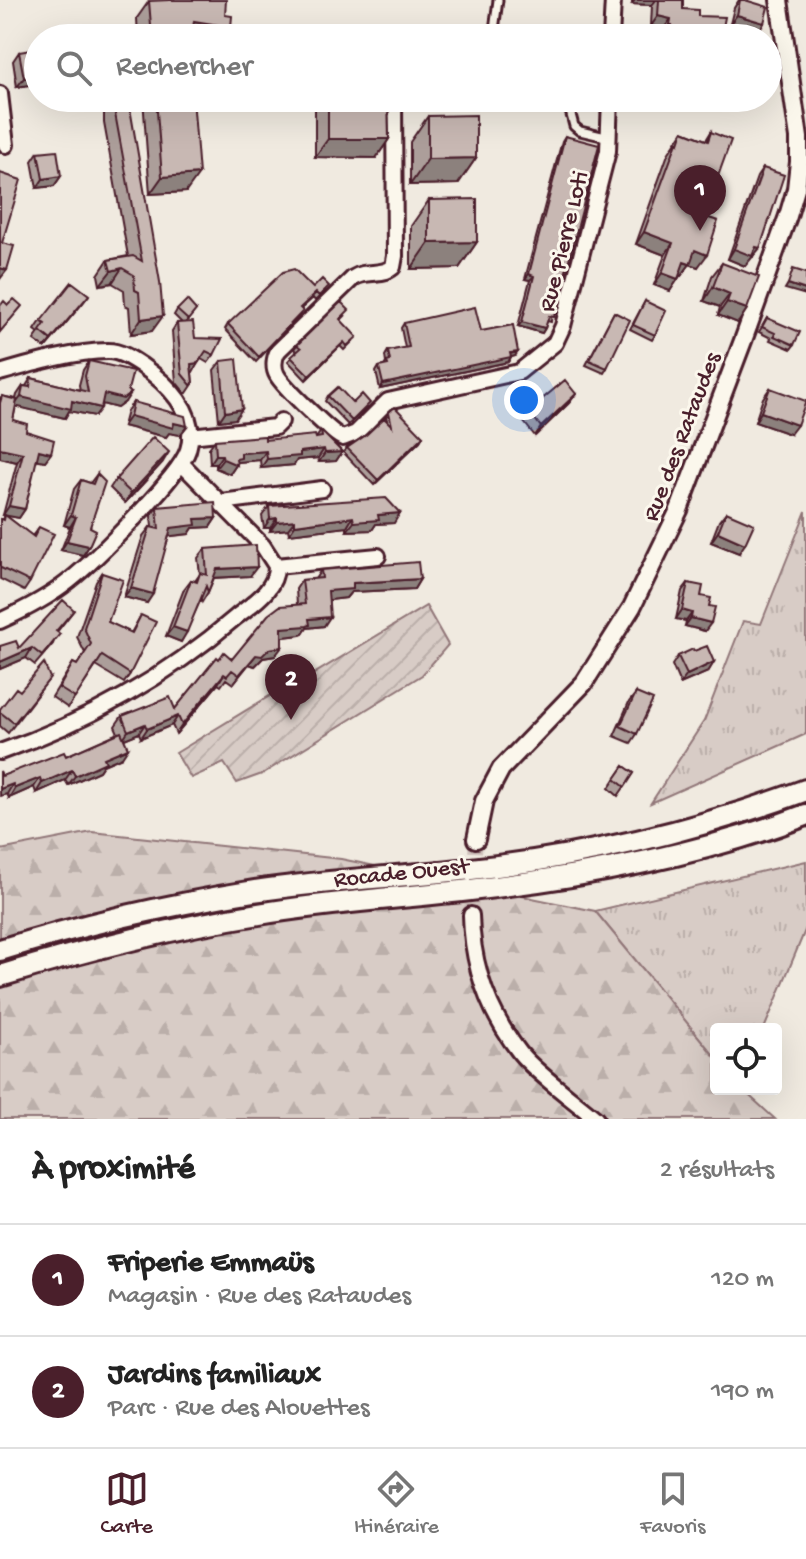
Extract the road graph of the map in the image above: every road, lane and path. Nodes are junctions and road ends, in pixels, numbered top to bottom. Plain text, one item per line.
1 (498, 0) edge
2 (613, 0) edge
3 (779, 0) edge
4 (495, 24) edge
5 (612, 24) edge
6 (0, 94) edge
7 (394, 112) edge
8 (570, 112) edge
9 (610, 112) edge
10 (610, 138) junction
11 (6, 145) dead end
12 (0, 373) edge
13 (281, 421) dead end
14 (190, 436) junction
15 (182, 464) junction
16 (322, 489) dead end
17 (221, 502) junction
18 (378, 556) dead end
19 (276, 566) junction
20 (0, 621) edge
21 (0, 752) edge
22 (806, 790) edge
23 (806, 815) edge
24 (476, 839) tunnel mouth
25 (471, 915) tunnel mouth
26 (0, 950) edge
27 (0, 976) edge
28 (596, 1119) edge

1 - 4 lane
2 - 5 street
3 - 24 street, Rue des Rataudes
6 - 11 street
7 - 10 street, Rue Pierre Loti
8 - 10 lane
9 - 10 street, Rue Pierre Loti
12 - 14 street
13 - 14 street
14 - 15 street
15 - 17 street
15 - 20 street
16 - 17 street
17 - 19 street
18 - 19 street
19 - 21 street
22 - 26 main road, Rocade Ouest
23 - 27 main road, Rocade Ouest
25 - 28 street

